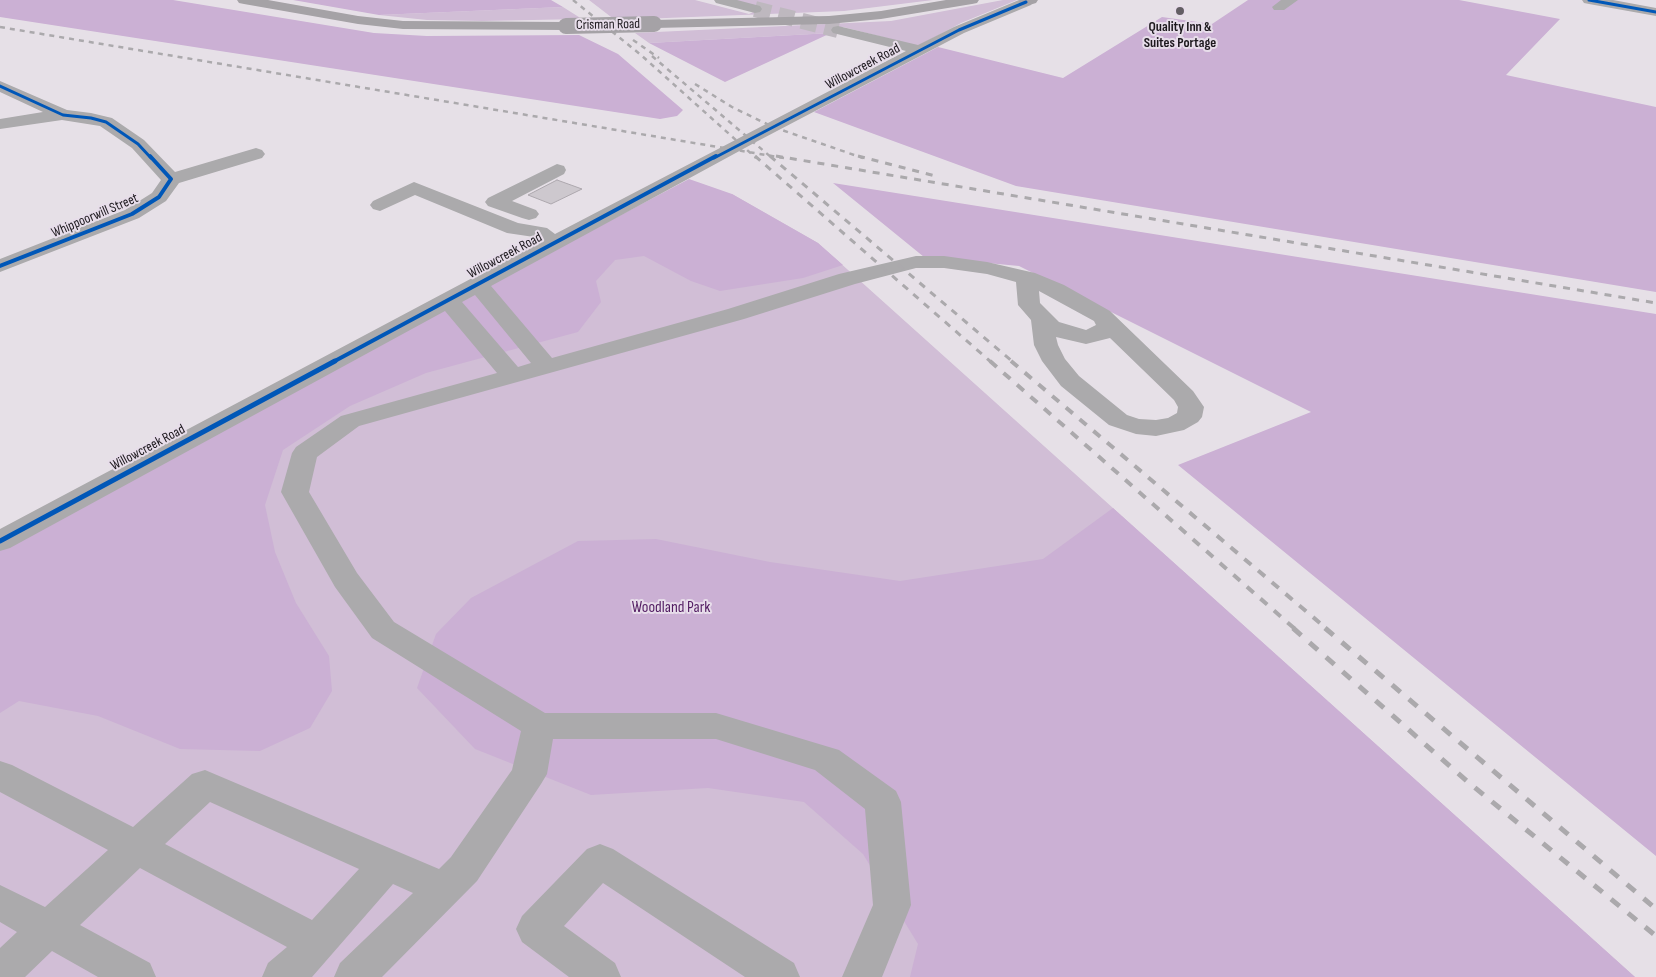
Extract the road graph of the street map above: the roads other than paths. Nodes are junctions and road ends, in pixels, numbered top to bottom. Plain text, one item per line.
1 (244, 0) edge
2 (721, 0) edge
3 (972, 0) edge
4 (1589, 0) edge
5 (1028, 1) edge
6 (755, 9) tunnel mouth
7 (1656, 12) edge
8 (838, 30) tunnel mouth
9 (919, 50) junction
10 (0, 86) edge
11 (63, 115) junction
12 (0, 124) edge
13 (256, 154) dead end
14 (557, 170) dead end
15 (171, 179) junction
16 (380, 205) dead end
17 (574, 232) junction
18 (554, 243) junction
19 (0, 266) edge
20 (1027, 278) junction
21 (478, 284) junction
22 (448, 300) junction
23 (1042, 321) junction
24 (1108, 323) junction
25 (546, 367) junction
26 (513, 376) junction
27 (0, 541) edge
28 (539, 726) junction
29 (0, 775) edge
30 (136, 847) junction
31 (387, 864) junction
32 (445, 888) junction
33 (0, 902) edge
34 (48, 930) junction
35 (317, 943) junction
36 (0, 974) edge
37 (136, 977) edge
38 (282, 977) edge
39 (354, 977) edge
40 (600, 977) edge
41 (780, 977) edge
42 (862, 977) edge

1 - 3 main road, Crisman Road, bridge
2 - 6 street
4 - 7 street
5 - 9 street, Willowcreek Road
8 - 9 street
9 - 17 street, Willowcreek Road
10 - 11 street
11 - 12 street
11 - 15 street
13 - 15 street
14 - 17 street
15 - 19 street, Whippoorwill Street
16 - 18 street
17 - 18 street, Willowcreek Road
18 - 21 street, Willowcreek Road
20 - 23 street
20 - 24 street
20 - 25 street
21 - 22 street, Willowcreek Road
21 - 25 street
22 - 26 street
22 - 27 street, Willowcreek Road
23 - 24 street
23 - 24 street
25 - 26 street
26 - 28 street
28 - 32 street
28 - 42 street
29 - 30 street
30 - 31 street
30 - 34 street
30 - 35 street
31 - 32 street
31 - 35 street
32 - 39 street
33 - 34 street
34 - 36 street
34 - 37 street
35 - 38 street
40 - 41 street

